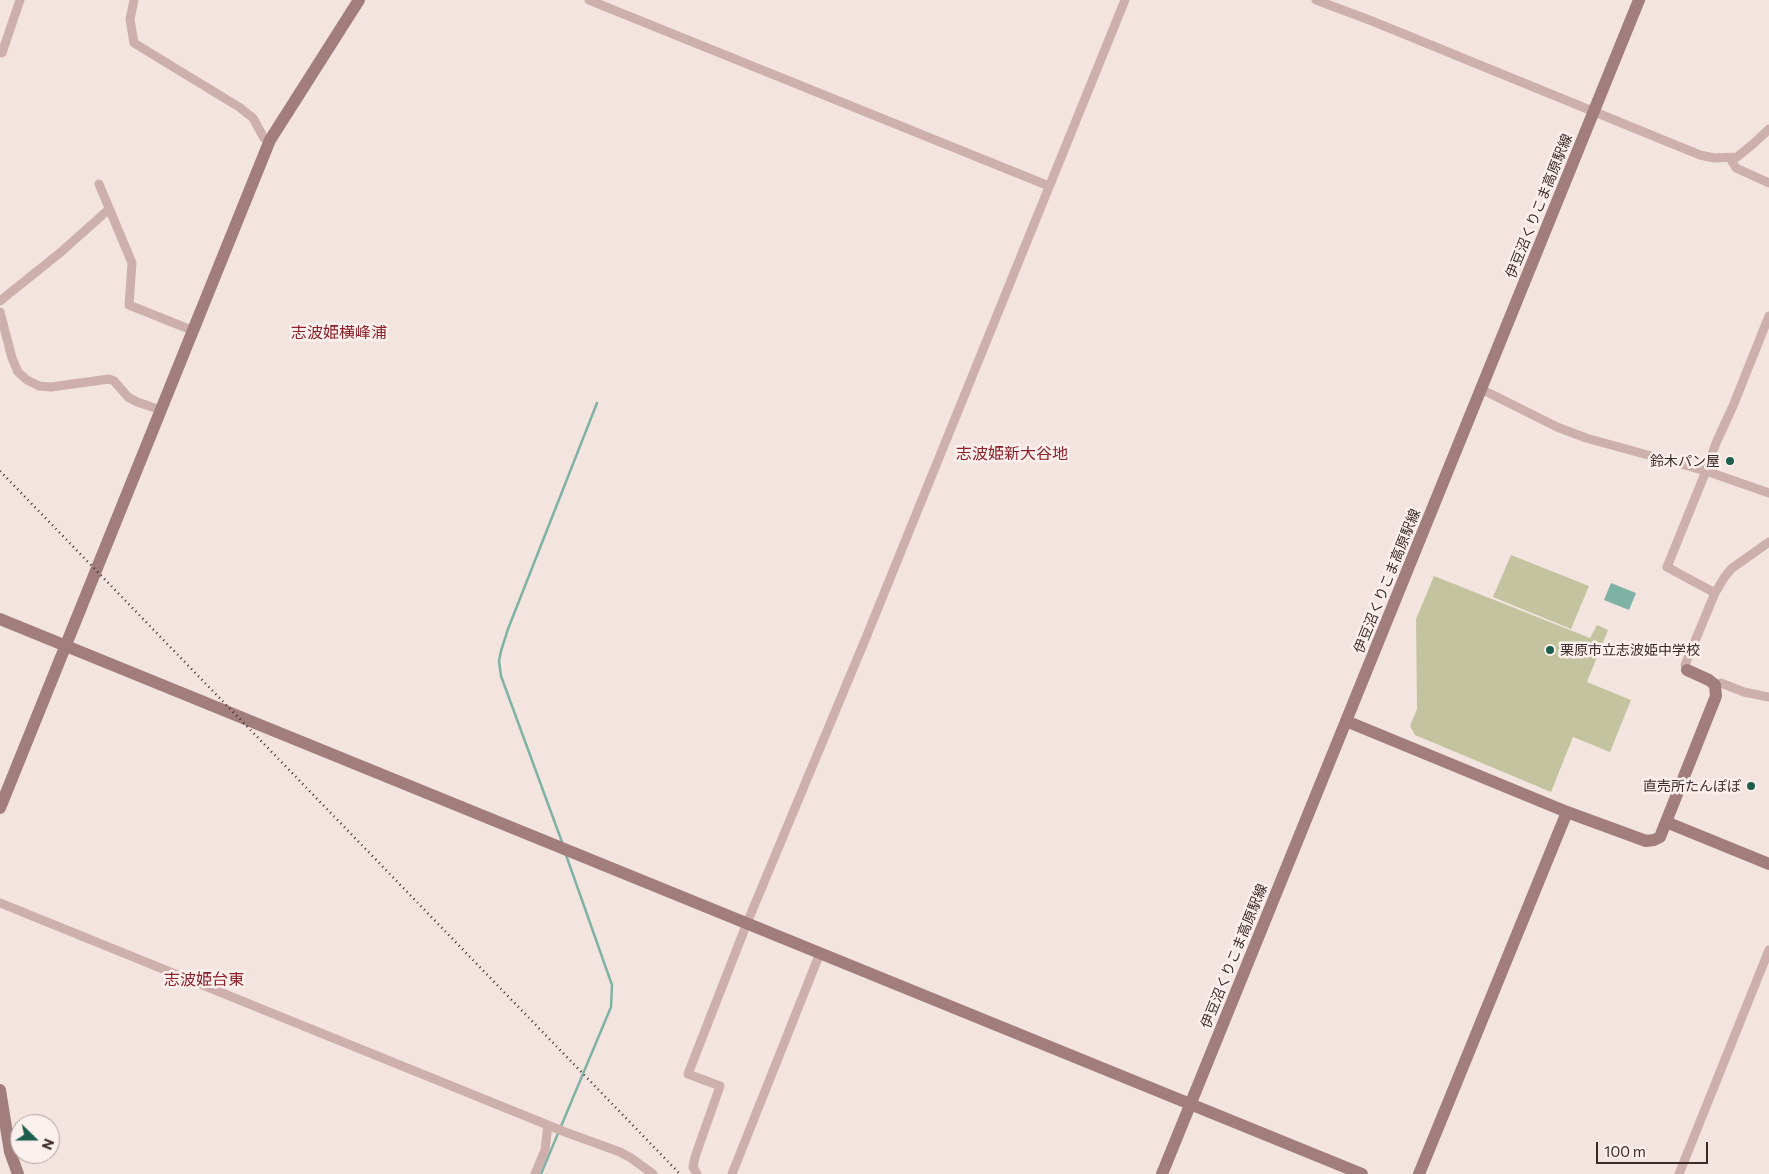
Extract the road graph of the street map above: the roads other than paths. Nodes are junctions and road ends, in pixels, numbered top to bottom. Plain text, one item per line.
1 (20, 0) edge
2 (134, 0) edge
3 (359, 0) edge
4 (589, 0) edge
5 (1124, 0) edge
6 (1316, 0) edge
7 (1639, 0) edge
8 (2, 53) dead end
9 (1594, 110) junction
10 (1769, 129) edge
11 (270, 140) junction
12 (1730, 158) junction
13 (1769, 183) edge
14 (99, 184) dead end
15 (1049, 186) junction
16 (108, 210) junction
17 (0, 301) edge
18 (0, 312) edge
19 (1769, 316) edge
20 (194, 331) junction
21 (1480, 390) junction
22 (161, 410) junction
23 (1706, 471) junction
24 (1769, 493) edge
25 (1769, 542) edge
26 (1715, 593) junction
27 (0, 620) edge
28 (66, 647) junction
29 (1687, 670) joint
30 (1715, 685) junction
31 (1769, 696) edge
32 (1346, 721) junction
33 (0, 808) edge
34 (1567, 812) junction
35 (1666, 822) junction
36 (1769, 864) edge
37 (0, 903) edge
38 (747, 923) junction
39 (1769, 950) edge
40 (820, 952) junction
41 (0, 1090) edge
42 (1190, 1104) junction
43 (551, 1126) junction
44 (18, 1174) edge
45 (535, 1174) edge
46 (653, 1174) edge
47 (695, 1174) edge
48 (732, 1174) edge
49 (1162, 1174) edge
50 (1362, 1174) edge
51 (1420, 1174) edge
52 (1679, 1174) edge

1 - 8 street
2 - 11 street
3 - 11 street
4 - 15 street
5 - 15 street
6 - 9 street
7 - 9 street, 伊豆沼くりこま高原駅線
9 - 12 street
9 - 21 street, 伊豆沼くりこま高原駅線
10 - 12 street
11 - 20 street
12 - 13 street
14 - 16 street
15 - 38 street
16 - 17 street
16 - 20 street
18 - 22 street
19 - 23 street
20 - 22 street
21 - 23 street
21 - 32 street, 伊豆沼くりこま高原駅線
22 - 28 street
23 - 24 street
23 - 26 street
25 - 26 street
26 - 29 street
27 - 28 street
28 - 33 street
28 - 38 street
29 - 30 street
30 - 31 street
30 - 35 street
32 - 34 street
32 - 42 street, 伊豆沼くりこま高原駅線
34 - 35 street
34 - 51 street
35 - 36 street
37 - 43 street
38 - 40 street
38 - 47 street
39 - 52 street
40 - 42 street
40 - 48 street
41 - 44 street
42 - 49 street, 伊豆沼くりこま高原駅線
42 - 50 street
43 - 45 street
43 - 46 street

